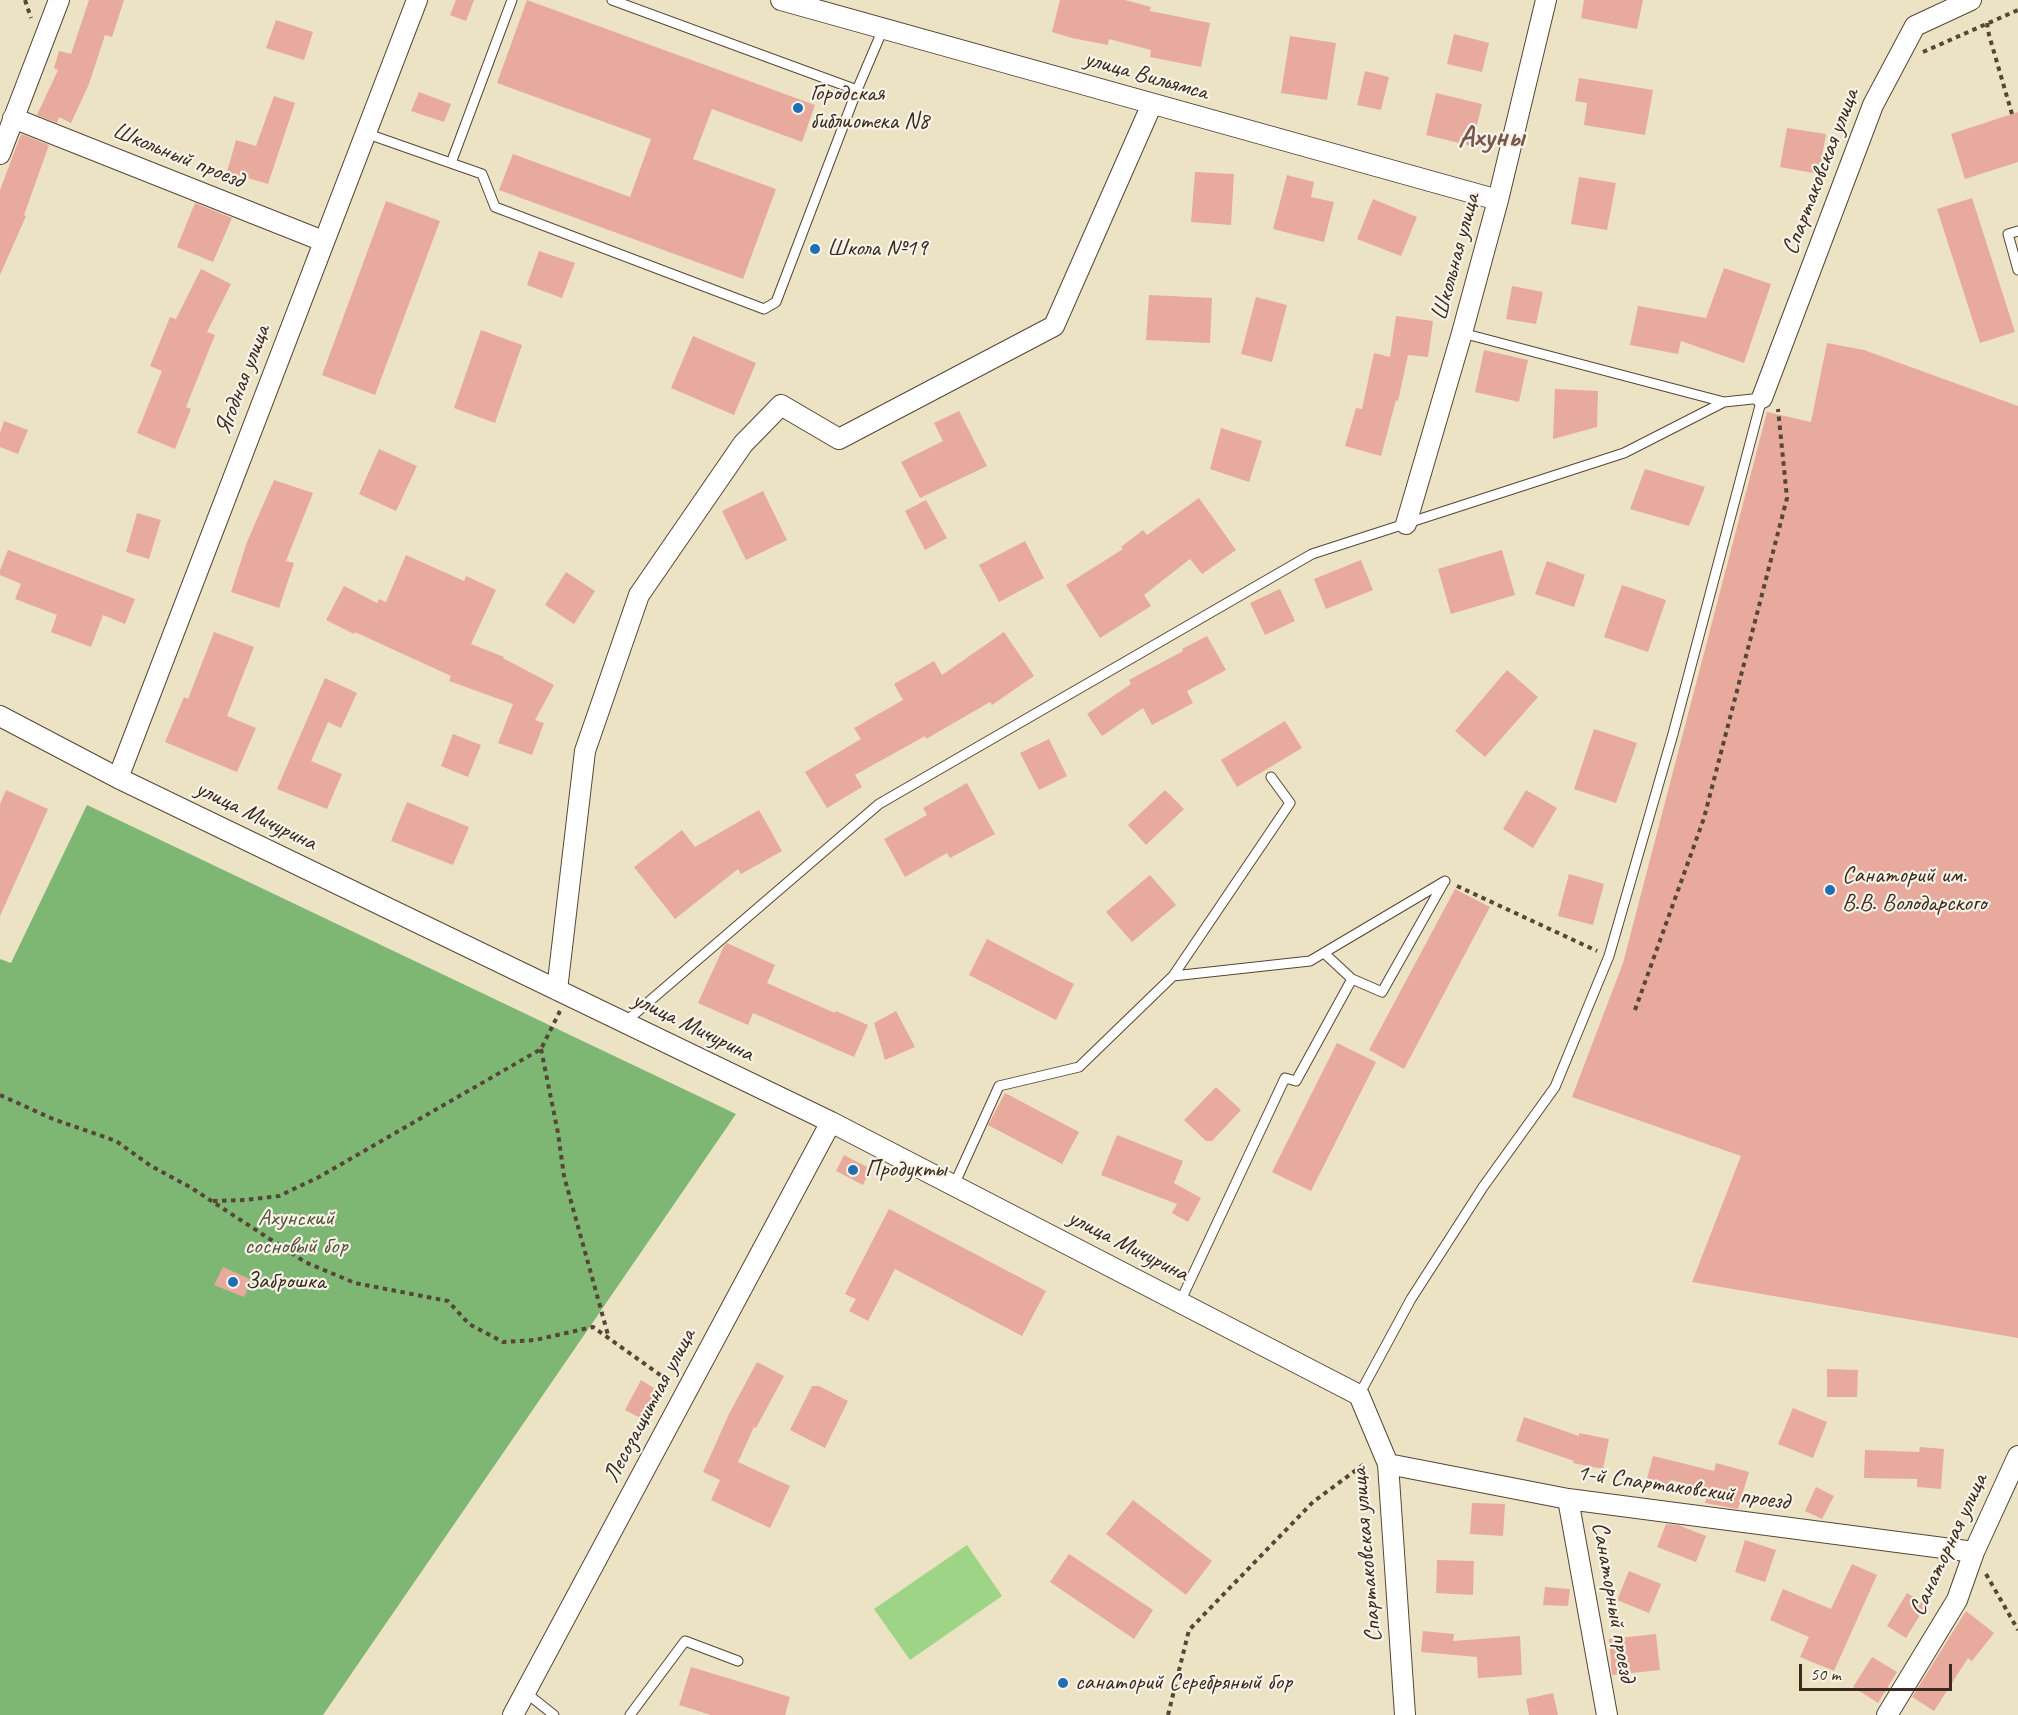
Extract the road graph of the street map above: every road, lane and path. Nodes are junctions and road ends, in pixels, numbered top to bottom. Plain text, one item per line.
1 (59, 0) edge
2 (417, 0) edge
3 (512, 0) edge
4 (612, 0) edge
5 (781, 0) edge
6 (1546, 0) edge
7 (1971, 0) edge
8 (2018, 10) edge
9 (1987, 23) junction
10 (883, 28) junction
11 (1922, 53) dead end
12 (856, 90) junction
13 (1152, 104) junction
14 (2012, 114) dead end
15 (13, 118) junction
16 (365, 134) junction
17 (0, 154) edge
18 (452, 164) junction
19 (1498, 200) junction
20 (2018, 231) edge
21 (323, 241) junction
22 (2018, 270) edge
23 (1462, 333) junction
24 (1762, 399) junction
25 (1724, 402) junction
26 (1406, 524) junction
27 (1, 719) edge
28 (1271, 777) dead end
29 (118, 778) junction
30 (1444, 881) junction
31 (1324, 953) junction
32 (1609, 956) junction
33 (1173, 976) junction
34 (1352, 979) junction
35 (563, 993) junction
36 (1635, 1010) dead end
37 (624, 1023) junction
38 (541, 1049) junction
39 (0, 1095) edge
40 (831, 1122) junction
41 (954, 1185) junction
42 (212, 1201) junction
43 (1180, 1302) junction
44 (609, 1338) junction
45 (686, 1393) junction
46 (1359, 1395) junction
47 (2018, 1456) edge
48 (1379, 1462) junction
49 (1568, 1499) junction
50 (1974, 1552) junction
51 (2018, 1630) edge
52 (738, 1661) dead end
53 (525, 1692) junction
54 (513, 1715) edge
55 (554, 1715) edge
56 (630, 1715) edge
57 (1168, 1715) edge
58 (1406, 1715) edge
59 (1607, 1715) edge
60 (1887, 1715) edge

1 - 15 street
2 - 16 street, Ягодная улица
3 - 18 lane
4 - 12 lane
5 - 10 street, улица Вильямса
6 - 19 street, Школьная улица
7 - 24 street, Спартаковская улица
8 - 9 path
9 - 11 path
9 - 14 path
10 - 12 lane
10 - 13 street, улица Вильямса
12 - 18 lane
13 - 19 street, улица Вильямса
13 - 35 street
15 - 17 street
15 - 21 street, Школьный проезд
16 - 18 lane
16 - 21 street, Ягодная улица
19 - 23 street, Школьная улица
20 - 22 lane
21 - 29 street, Ягодная улица
23 - 25 lane
23 - 26 street, Школьная улица
24 - 25 lane
24 - 32 lane
24 - 36 path
25 - 26 lane
26 - 37 lane
27 - 29 street, улица Мичурина
28 - 33 lane
29 - 35 street, улица Мичурина
30 - 31 lane
30 - 32 path
30 - 34 lane
31 - 33 lane
31 - 34 lane
32 - 46 lane
33 - 41 lane
34 - 43 lane
35 - 37 street, улица Мичурина
35 - 38 path
37 - 40 street, улица Мичурина
38 - 42 path
38 - 44 path
39 - 42 path
40 - 41 street, улица Мичурина
40 - 45 street, Лесозащитная улица
41 - 43 street, улица Мичурина
42 - 44 path
43 - 46 street, улица Мичурина
44 - 45 path
45 - 53 street, Лесозащитная улица
46 - 48 street, Спартаковская улица
47 - 50 street, Санаторная улица
48 - 49 street, 1-й Спартаковский проезд
48 - 57 path
48 - 58 street, Спартаковская улица
49 - 50 street, 1-й Спартаковский проезд
49 - 59 street, Санаторный проезд
50 - 51 path
50 - 60 street, Санаторная улица
52 - 56 lane
53 - 54 street, Лесозащитная улица
53 - 55 lane

